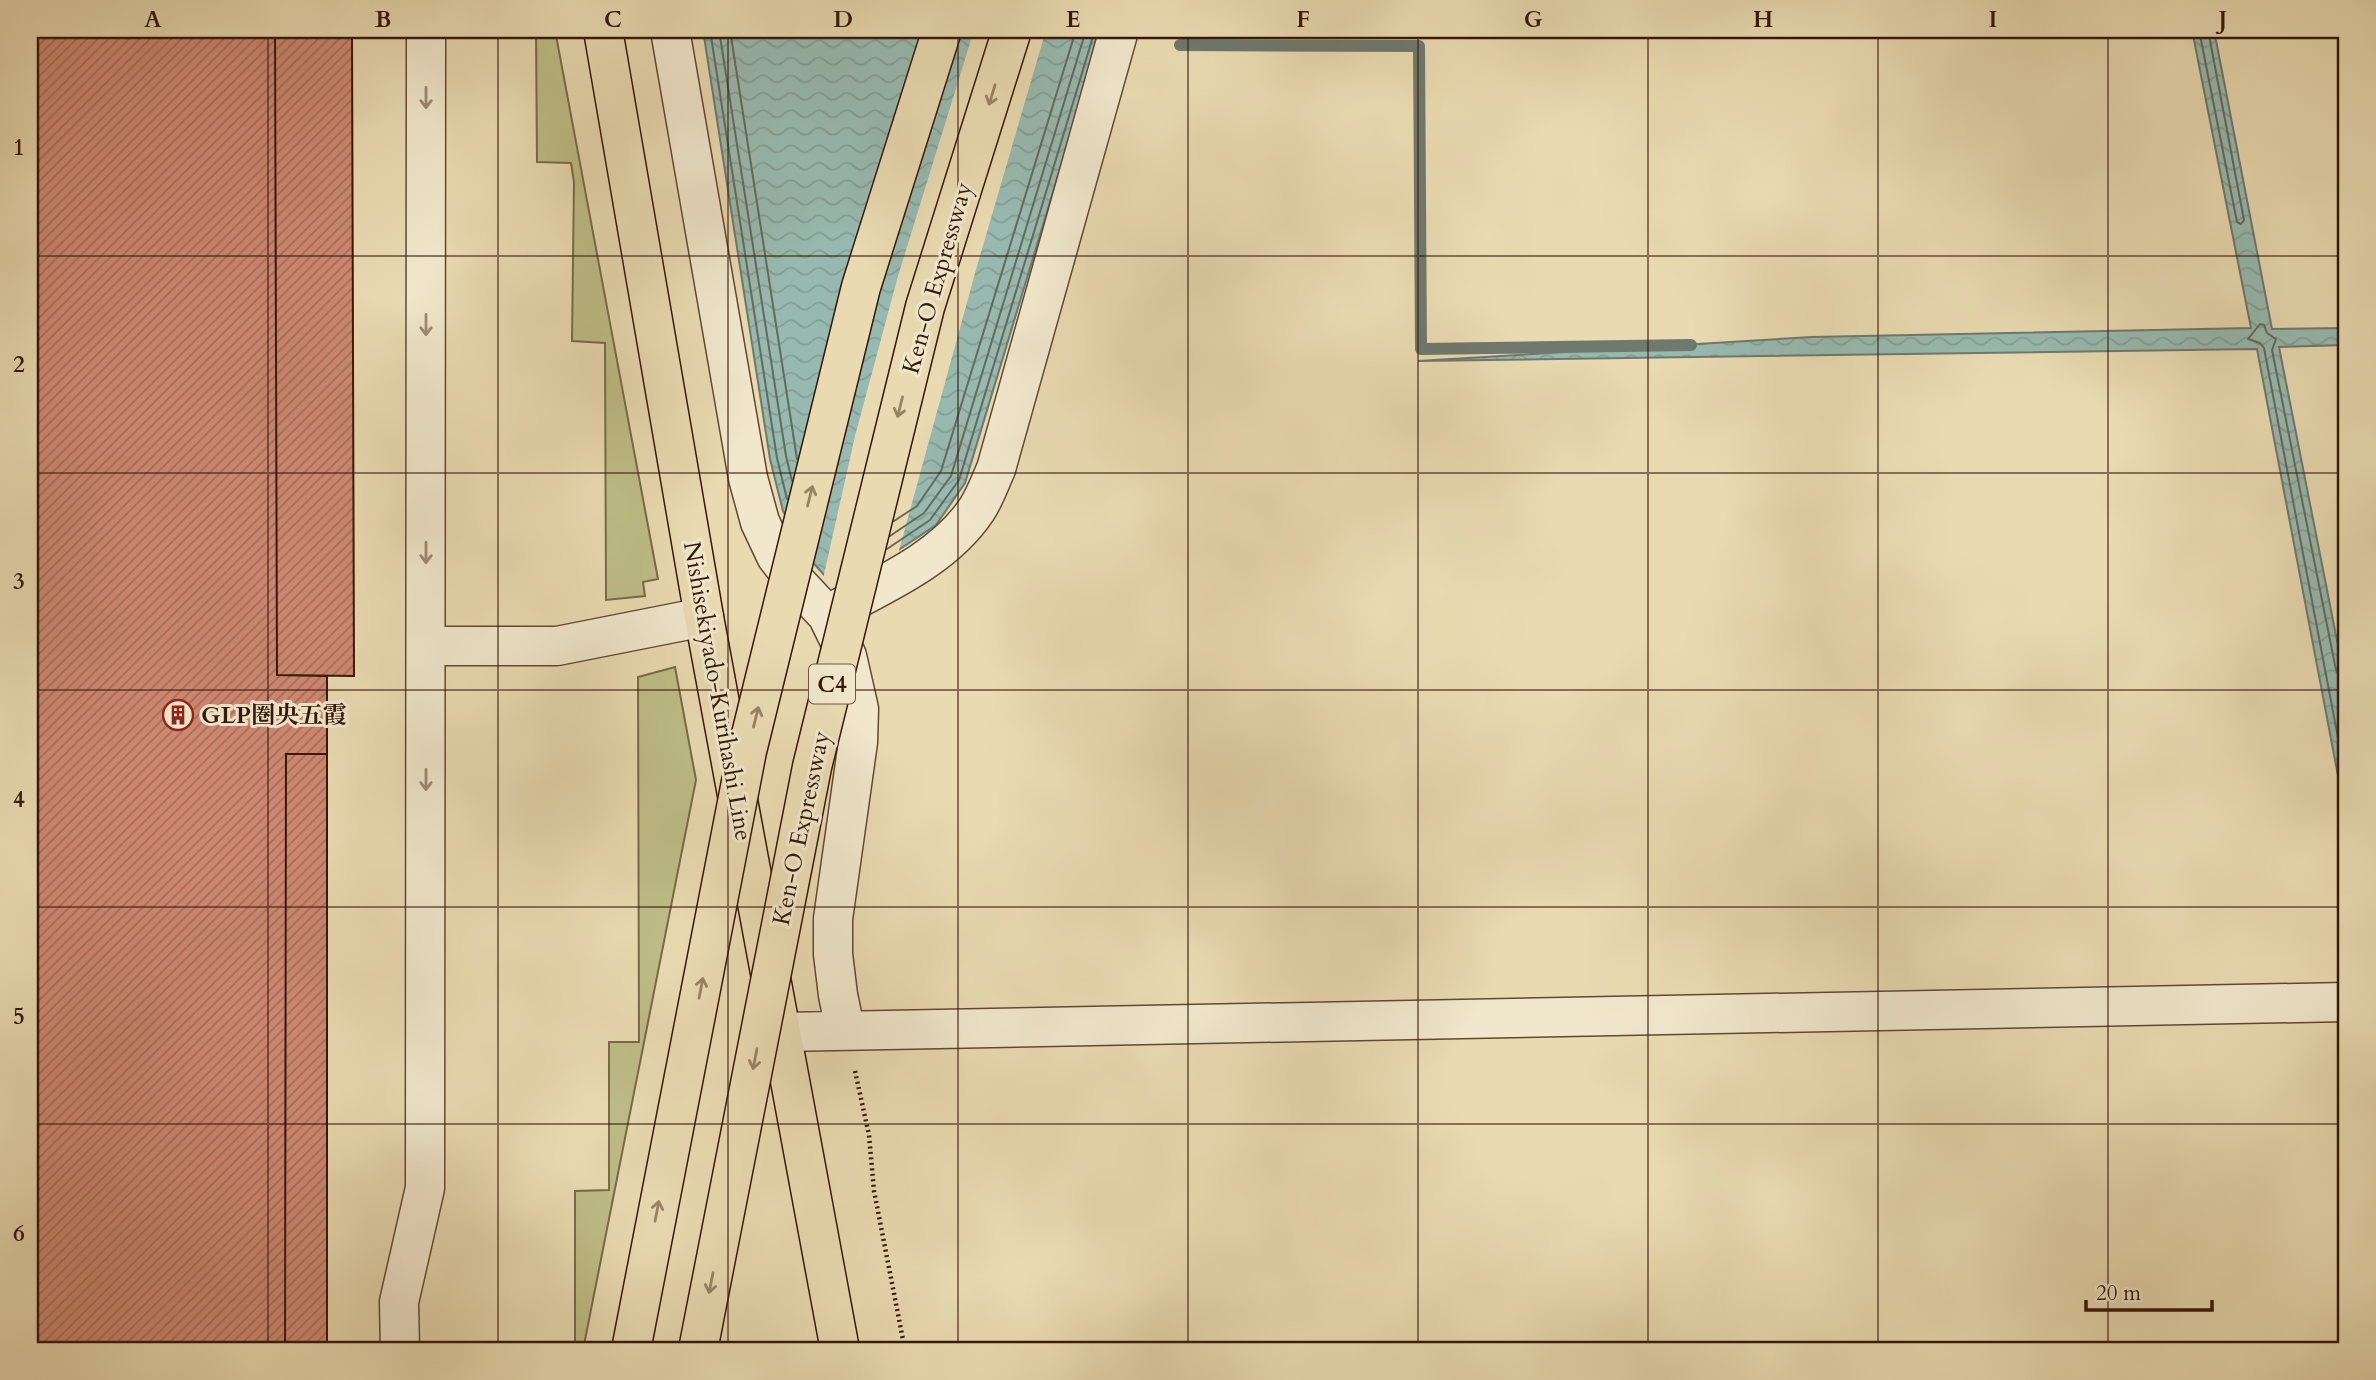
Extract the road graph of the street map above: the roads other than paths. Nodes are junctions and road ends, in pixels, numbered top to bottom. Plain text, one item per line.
1 (426, 30) edge
2 (603, 30) edge
3 (670, 30) edge
4 (942, 30) edge
5 (1012, 30) edge
6 (1119, 30) edge
7 (827, 615) junction
8 (704, 617) junction
9 (426, 646) junction
10 (2346, 1002) edge
11 (845, 1029) junction
12 (782, 1032) junction
13 (400, 1350) edge
14 (631, 1350) edge
15 (698, 1350) edge
16 (840, 1350) edge

1 -> 9 street
2 - 8 main road, Nishisekiyado-Kurihashi Line
3 - 7 street
14 -> 4 main road, bridge
5 -> 15 main road, Ken-O Expressway / C4, bridge
6 - 7 street
7 - 11 street
8 - 9 street
8 - 12 main road, Nishisekiyado-Kurihashi Line
9 -> 13 street
10 - 11 street
11 - 12 street
12 - 16 main road, Nishisekiyado-Kurihashi Line

